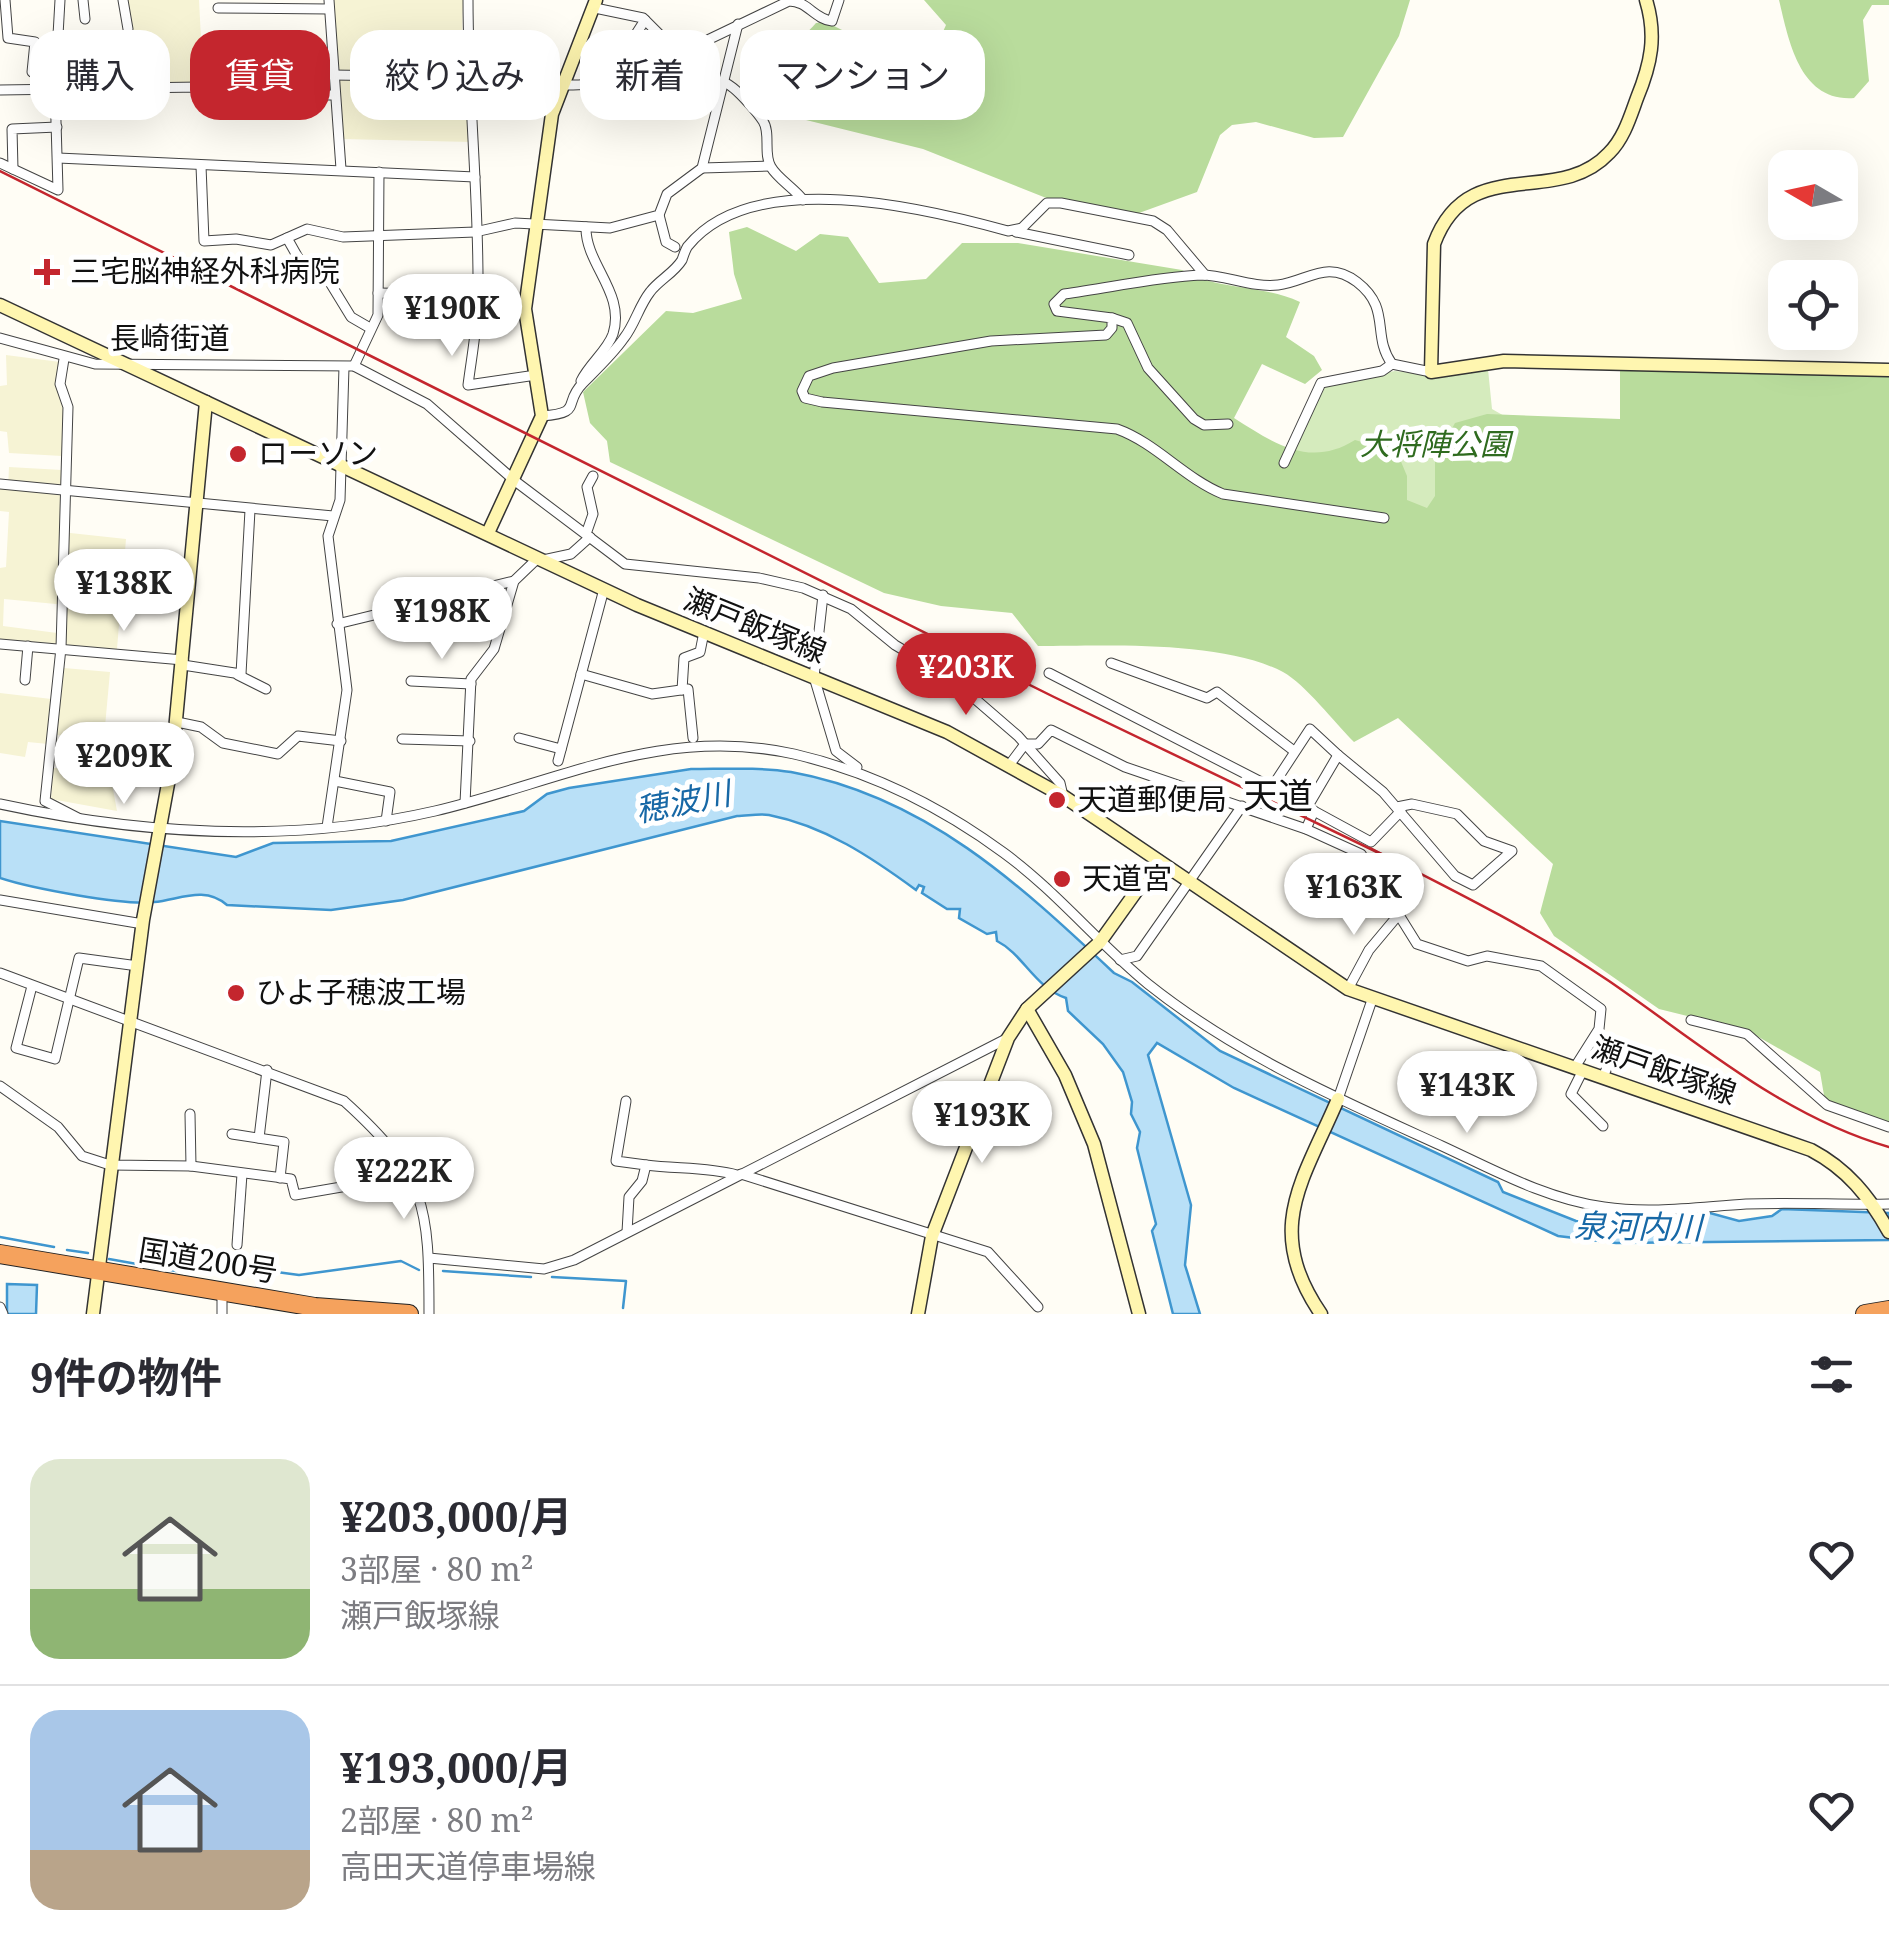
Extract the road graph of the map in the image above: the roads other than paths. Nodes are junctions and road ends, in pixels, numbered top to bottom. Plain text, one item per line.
1 (4, 0) edge
2 (60, 0) edge
3 (83, 0) edge
4 (123, 0) edge
5 (468, 0) edge
6 (838, 0) edge
7 (1646, 0) edge
8 (329, 4) edge
9 (595, 4) edge
10 (218, 8) dead end
11 (85, 19) dead end
12 (644, 20) junction
13 (738, 24) junction
14 (58, 30) edge
15 (128, 30) dead end
16 (468, 30) edge
17 (638, 30) edge
18 (30, 41) edge
19 (331, 62) joint
20 (332, 75) junction
21 (350, 76) edge
22 (726, 83) junction
23 (170, 88) edge
24 (562, 88) junction
25 (30, 89) edge
26 (0, 90) edge
27 (334, 95) junction
28 (57, 120) edge
29 (471, 120) edge
30 (57, 127) junction
31 (58, 158) junction
32 (0, 162) edge
33 (201, 166) junction
34 (770, 166) junction
35 (702, 168) junction
36 (14, 169) junction
37 (341, 169) junction
38 (380, 172) junction
39 (475, 177) junction
40 (804, 200) junction
41 (659, 214) junction
42 (539, 225) junction
43 (586, 227) junction
44 (1008, 230) junction
45 (475, 232) junction
46 (376, 237) junction
47 (288, 238) junction
48 (675, 247) dead end
49 (1129, 255) dead end
50 (1205, 275) junction
51 (378, 293) junction
52 (478, 295) junction
53 (0, 306) edge
54 (1112, 318) junction
55 (370, 328) junction
56 (0, 338) edge
57 (64, 359) junction
58 (1392, 364) junction
59 (126, 365) junction
60 (349, 367) junction
61 (1889, 370) edge
62 (1431, 372) junction
63 (536, 375) junction
64 (578, 388) junction
65 (206, 402) junction
66 (542, 416) junction
67 (1228, 424) dead end
68 (1284, 462) dead end
69 (340, 465) junction
70 (593, 476) dead end
71 (514, 481) junction
72 (0, 484) edge
73 (66, 489) junction
74 (197, 502) junction
75 (250, 510) junction
76 (333, 516) junction
77 (1384, 518) dead end
78 (488, 533) junction
79 (588, 536) junction
80 (541, 559) junction
81 (514, 581) junction
82 (604, 589) junction
83 (824, 594) junction
84 (337, 624) junction
85 (704, 632) junction
86 (0, 644) edge
87 (28, 646) junction
88 (61, 648) junction
89 (183, 662) junction
90 (1111, 664) dead end
91 (1048, 673) dead end
92 (581, 674) junction
93 (238, 675) junction
94 (814, 677) junction
95 (24, 680) dead end
96 (411, 680) dead end
97 (471, 684) junction
98 (266, 688) dead end
99 (682, 690) junction
100 (177, 722) junction
101 (519, 738) dead end
102 (693, 738) dead end
103 (402, 739) dead end
104 (341, 741) junction
105 (470, 741) junction
106 (1026, 744) junction
107 (561, 748) junction
108 (1294, 751) junction
109 (1338, 755) junction
110 (558, 762) dead end
111 (1010, 764) junction
112 (867, 776) junction
113 (336, 782) junction
114 (1272, 788) junction
115 (1064, 796) junction
116 (465, 803) junction
117 (0, 804) edge
118 (1242, 806) junction
119 (1311, 808) junction
120 (1399, 809) junction
121 (386, 820) junction
122 (85, 822) junction
123 (328, 828) junction
124 (1306, 829) junction
125 (158, 834) junction
126 (1158, 861) junction
127 (1188, 882) junction
128 (0, 900) edge
129 (1400, 913) junction
130 (143, 922) junction
131 (1098, 944) junction
132 (1120, 960) junction
133 (138, 966) junction
134 (0, 973) edge
135 (32, 986) junction
136 (1348, 989) junction
137 (1373, 998) junction
138 (72, 1000) junction
139 (1029, 1007) junction
140 (1692, 1020) dead end
141 (132, 1021) junction
142 (1008, 1038) junction
143 (1614, 1052) dead end
144 (1580, 1068) junction
145 (267, 1070) junction
146 (1603, 1076) junction
147 (0, 1086) edge
148 (1338, 1099) junction
149 (626, 1102) dead end
150 (190, 1114) dead end
151 (1603, 1126) dead end
152 (1889, 1127) edge
153 (232, 1134) dead end
154 (259, 1138) junction
155 (110, 1165) junction
156 (191, 1166) junction
157 (646, 1166) junction
158 (242, 1174) junction
159 (411, 1174) junction
160 (740, 1175) junction
161 (280, 1178) junction
162 (1882, 1205) edge
163 (627, 1232) junction
164 (1889, 1232) edge
165 (932, 1236) junction
166 (238, 1245) dead end
167 (0, 1254) edge
168 (429, 1258) junction
169 (0, 1265) edge
170 (96, 1277) junction
171 (222, 1302) edge
172 (0, 1307) edge
173 (1038, 1307) dead end
174 (1889, 1310) edge
175 (3, 1314) edge
176 (93, 1314) edge
177 (298, 1314) edge
178 (409, 1314) edge
179 (429, 1314) edge
180 (918, 1314) edge
181 (1140, 1314) edge
182 (1321, 1314) edge
183 (1865, 1314) edge

1 - 18 street
2 - 14 street
3 - 11 street
4 - 15 street
5 - 16 street
6 - 13 street
7 - 62 main road
8 - 10 street
8 - 19 street
9 - 12 street
9 - 24 main road
12 - 13 street
12 - 17 street
13 - 22 street
19 - 20 street
20 - 21 street
20 - 27 street
22 - 24 street
22 - 34 street
22 - 35 street
23 - 27 street
24 - 42 main road
25 - 26 street
27 - 37 street
28 - 30 street
29 - 39 street
30 - 31 street
30 - 36 street
31 - 33 street
31 - 36 street
32 - 36 street
33 - 37 street
33 - 47 street
34 - 35 street
34 - 40 street
35 - 41 street
37 - 38 street
38 - 39 street
38 - 46 street
39 - 45 street
40 - 44 street
40 - 64 street
41 - 43 street
41 - 48 street
42 - 43 street
42 - 45 street
42 - 63 main road
43 - 64 street
44 - 49 street
44 - 50 street
45 - 46 street
45 - 52 street
46 - 47 street
46 - 51 street
47 - 55 street
50 - 54 street
50 - 58 street
51 - 52 street
51 - 55 street
52 - 63 street
53 - 59 main road, 瀬戸飯塚線
54 - 67 street
54 - 77 street
55 - 60 street
56 - 57 street, 長崎街道
57 - 59 street, 長崎街道
57 - 73 street
58 - 62 street
58 - 68 street
59 - 60 street, 長崎街道
59 - 65 main road, 瀬戸飯塚線
60 - 69 street
60 - 71 street
61 - 62 main road
63 - 66 main road
64 - 66 street
65 - 69 main road, 瀬戸飯塚線
65 - 74 main road
66 - 71 main road
69 - 76 street
69 - 78 main road, 瀬戸飯塚線
70 - 79 street
71 - 78 main road
71 - 79 street
72 - 73 street
73 - 74 street
73 - 88 street
74 - 75 street
74 - 89 main road
75 - 76 street
75 - 93 street
76 - 84 street
78 - 80 main road, 瀬戸飯塚線
79 - 80 street
79 - 83 street
80 - 81 street
80 - 82 main road, 瀬戸飯塚線
81 - 84 street
81 - 97 street
82 - 85 main road, 瀬戸飯塚線
82 - 92 street
83 - 94 street
83 - 106 street
84 - 104 street
85 - 94 main road, 瀬戸飯塚線
85 - 99 street
86 - 87 street
87 - 88 street
87 - 95 street
88 - 89 street
88 - 122 street
89 - 93 street
89 - 100 main road
90 - 108 street
91 - 114 street
92 - 99 street
92 - 107 street
93 - 98 street
94 - 111 main road, 瀬戸飯塚線
94 - 112 street
96 - 97 street
97 - 105 street
99 - 102 street
100 - 104 street
100 - 125 main road
101 - 107 street
103 - 105 street
104 - 113 street
105 - 116 street
106 - 111 street
106 - 115 street
106 - 118 street
107 - 110 street
108 - 109 street
108 - 114 street
109 - 119 street
109 - 120 street
111 - 115 main road, 瀬戸飯塚線
112 - 116 street
112 - 131 street
113 - 121 street
113 - 123 street
114 - 119 street
115 - 126 main road, 瀬戸飯塚線
116 - 121 street
117 - 122 street
118 - 124 street
118 - 127 street
119 - 120 street
119 - 124 street
120 - 120 street
121 - 123 street
122 - 125 street
123 - 125 street
124 - 129 street
125 - 130 main road
126 - 127 main road, 瀬戸飯塚線
126 - 131 main road
127 - 132 street
127 - 136 main road, 瀬戸飯塚線
128 - 130 street
129 - 136 street
129 - 144 street
130 - 133 main road
131 - 132 street
131 - 139 main road
132 - 148 street
133 - 138 street
133 - 141 main road
134 - 135 street
135 - 138 street
135 - 138 street
136 - 137 main road, 瀬戸飯塚線
137 - 144 main road, 瀬戸飯塚線
137 - 148 street
138 - 141 street
139 - 142 main road
139 - 181 main road
140 - 152 street
141 - 145 street
141 - 155 main road
142 - 160 street
142 - 165 main road
143 - 146 street
144 - 146 main road, 瀬戸飯塚線
144 - 151 street
145 - 154 street
145 - 159 street
146 - 162 main road, 瀬戸飯塚線
147 - 155 street
148 - 162 street
148 - 182 main road
149 - 157 street
150 - 156 street
153 - 154 street
154 - 161 street
155 - 156 street
155 - 170 main road
156 - 158 street
157 - 160 street
157 - 163 street
158 - 161 street
158 - 166 street
159 - 161 street
159 - 168 street
160 - 163 street
160 - 165 street
162 - 164 main road, 瀬戸飯塚線
163 - 168 street
165 - 173 street
165 - 180 main road
167 - 170 highway, 国道200号
168 - 179 street
169 - 170 highway, 国道200号
170 - 171 highway, 国道200号
170 - 176 main road
171 - 177 highway, 国道200号
171 - 178 highway, 国道200号
172 - 175 street
174 - 183 highway

